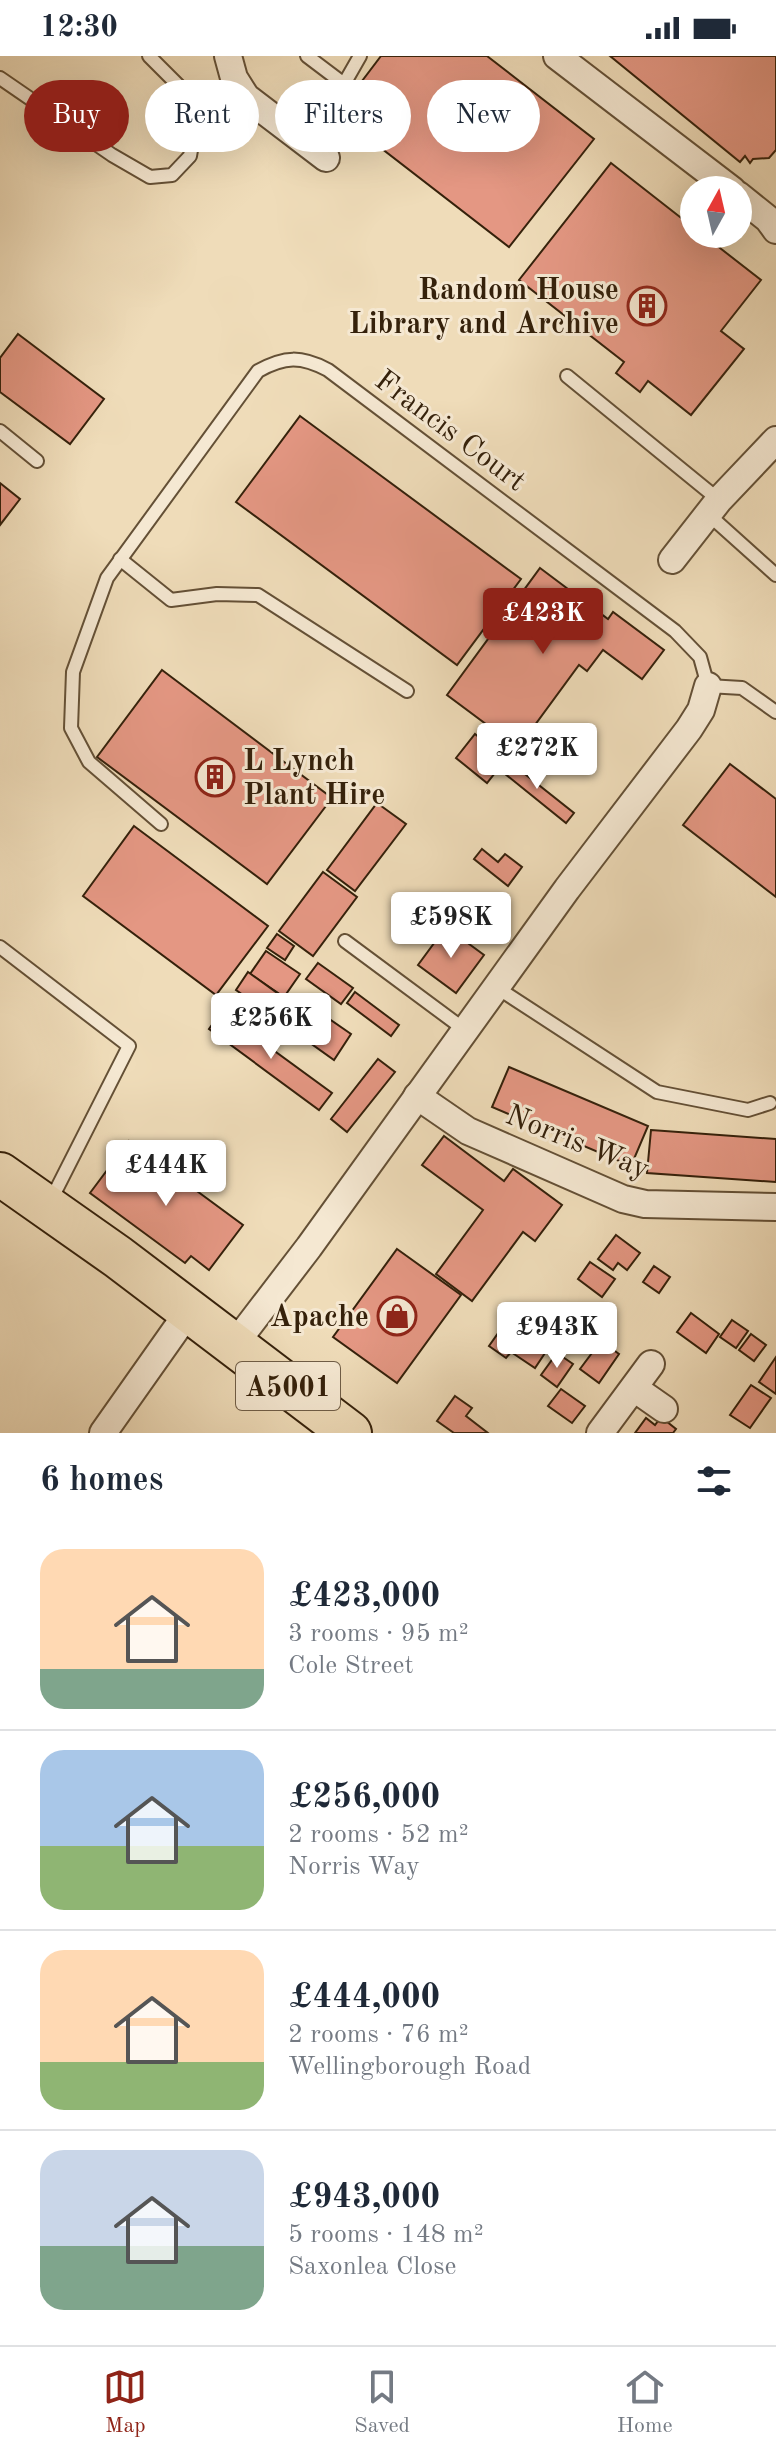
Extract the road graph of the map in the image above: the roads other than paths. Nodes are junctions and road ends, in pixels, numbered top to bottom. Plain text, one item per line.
1 (149, 56) edge
2 (228, 56) edge
3 (307, 56) edge
4 (360, 56) edge
5 (557, 56) edge
6 (0, 78) edge
7 (339, 80) edge
8 (346, 80) edge
9 (275, 120) edge
10 (318, 152) edge
11 (326, 158) dead end
12 (714, 176) edge
13 (752, 206) edge
14 (773, 223) edge
15 (567, 376) dead end
16 (0, 431) edge
17 (776, 440) edge
18 (37, 461) dead end
19 (714, 507) junction
20 (120, 559) junction
21 (672, 560) dead end
22 (776, 575) edge
23 (708, 686) junction
24 (407, 691) dead end
25 (776, 712) edge
26 (161, 824) dead end
27 (345, 941) dead end
28 (0, 947) edge
29 (496, 987) junction
30 (465, 1030) junction
31 (417, 1096) junction
32 (770, 1103) dead end
33 (0, 1174) edge
34 (48, 1207) junction
35 (776, 1207) edge
36 (189, 1311) junction
37 (234, 1345) junction
38 (651, 1364) dead end
39 (634, 1388) junction
40 (664, 1409) dead end
41 (103, 1433) edge
42 (350, 1433) edge
43 (600, 1433) edge

1 - 6 lane
2 - 9 street
3 - 7 lane
4 - 8 lane
5 - 12 street
10 - 11 street
13 - 14 street
15 - 19 lane
16 - 18 lane
17 - 19 street
19 - 21 street
19 - 22 lane
20 - 23 lane, Francis Court
20 - 24 lane
20 - 26 lane, Francis Court
23 - 25 lane
23 - 29 street
27 - 30 lane
28 - 34 lane
29 - 30 street
29 - 32 lane
30 - 31 street
31 - 35 street, Norris Way
31 - 37 street
33 - 34 main road, A5001
34 - 36 main road, A5001
36 - 37 main road, A5001
36 - 41 street
37 - 42 main road, A5001
38 - 39 street
39 - 40 street
39 - 43 street

